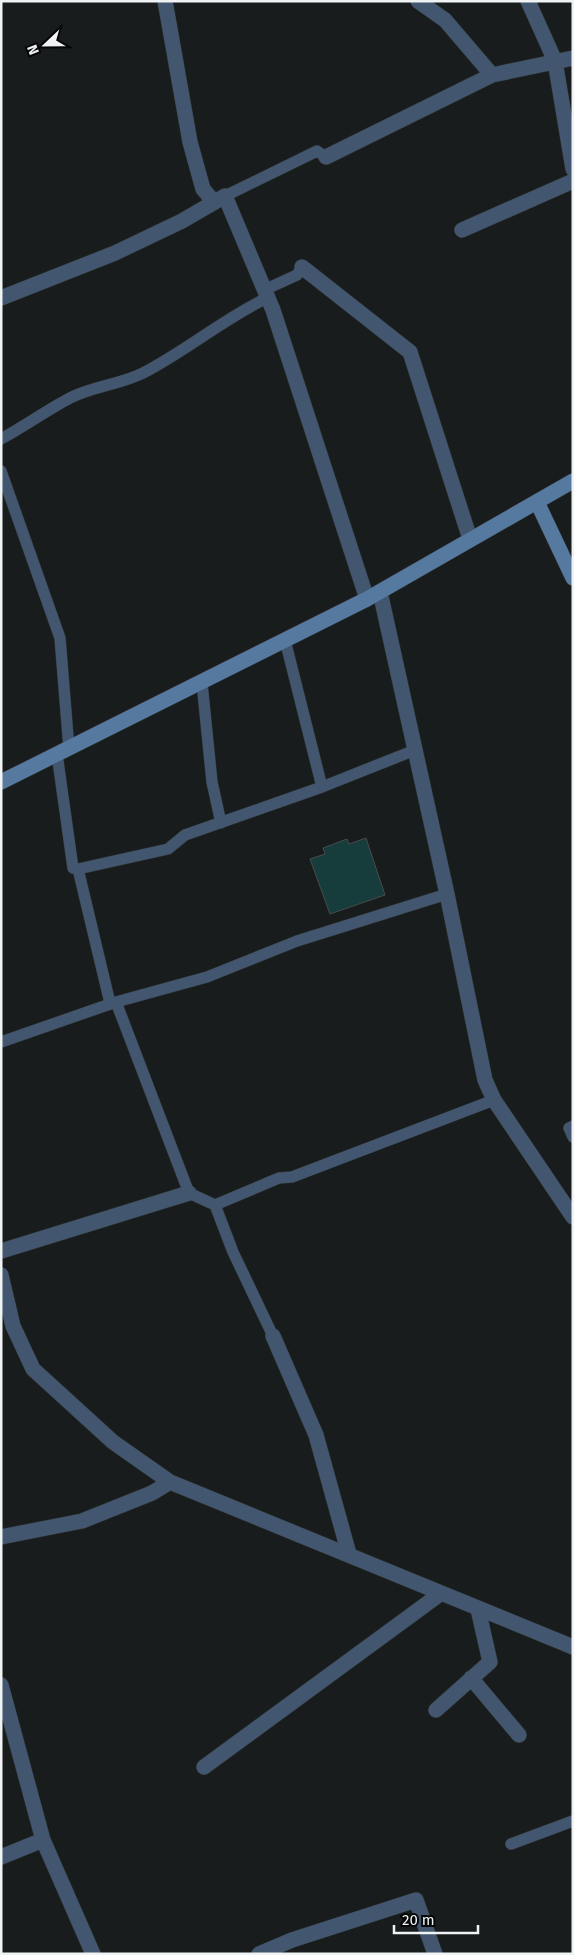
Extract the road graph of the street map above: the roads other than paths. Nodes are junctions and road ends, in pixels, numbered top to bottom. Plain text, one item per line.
1 (165, 1) edge
2 (418, 1) edge
3 (528, 1) edge
4 (573, 58) edge
5 (555, 61) junction
6 (492, 75) junction
7 (326, 157) joint
8 (573, 168) edge
9 (573, 181) edge
10 (220, 199) junction
11 (462, 230) dead end
12 (302, 267) joint
13 (266, 294) junction
14 (1, 298) edge
15 (1, 439) edge
16 (1, 471) edge
17 (573, 480) edge
18 (537, 502) junction
19 (470, 539) junction
20 (573, 578) edge
21 (374, 596) junction
22 (285, 640) junction
23 (202, 683) junction
24 (415, 750) junction
25 (63, 751) junction
26 (1, 782) edge
27 (322, 787) junction
28 (221, 823) junction
29 (78, 869) junction
30 (447, 894) junction
31 (113, 1002) junction
32 (1, 1042) edge
33 (494, 1100) junction
34 (573, 1126) edge
35 (573, 1137) edge
36 (188, 1193) junction
37 (215, 1205) junction
38 (573, 1217) edge
39 (1, 1250) edge
40 (1, 1275) edge
41 (273, 1336) joint
42 (170, 1482) junction
43 (1, 1537) edge
44 (350, 1554) junction
45 (440, 1594) junction
46 (478, 1609) junction
47 (573, 1647) edge
48 (471, 1678) junction
49 (1, 1685) edge
50 (436, 1710) dead end
51 (519, 1735) dead end
52 (204, 1767) dead end
53 (573, 1820) edge
54 (44, 1840) junction
55 (511, 1844) dead end
56 (1, 1857) edge
57 (93, 1954) edge
58 (259, 1954) edge
59 (435, 1954) edge

1 - 10 street
2 - 6 street
3 - 5 street
4 - 5 street
5 - 6 street
5 - 8 street
6 - 7 street
7 - 10 lane
9 - 11 street
10 - 13 street
10 - 14 street
12 - 13 lane
12 - 19 street
13 - 15 lane
13 - 21 street
16 - 25 lane
17 - 18 street
18 - 19 street
18 - 20 street
19 - 21 street
21 - 22 street
21 - 24 street
22 - 23 street
22 - 27 lane
23 - 25 street
23 - 28 lane
24 - 27 lane
24 - 30 street
25 - 26 street
25 - 29 lane
27 - 28 lane
28 - 29 lane
29 - 31 lane
30 - 31 lane
30 - 33 street
31 - 32 lane
31 - 36 lane
33 - 37 lane
33 - 38 street
34 - 35 lane
36 - 37 lane
36 - 39 street
37 - 41 lane
40 - 42 street
41 - 44 street
42 - 43 street
42 - 44 street
44 - 45 street
45 - 46 street
45 - 52 street
46 - 47 street
46 - 48 street
48 - 50 street
48 - 51 street
49 - 54 street
53 - 55 lane
54 - 56 street
54 - 57 street
58 - 59 street

